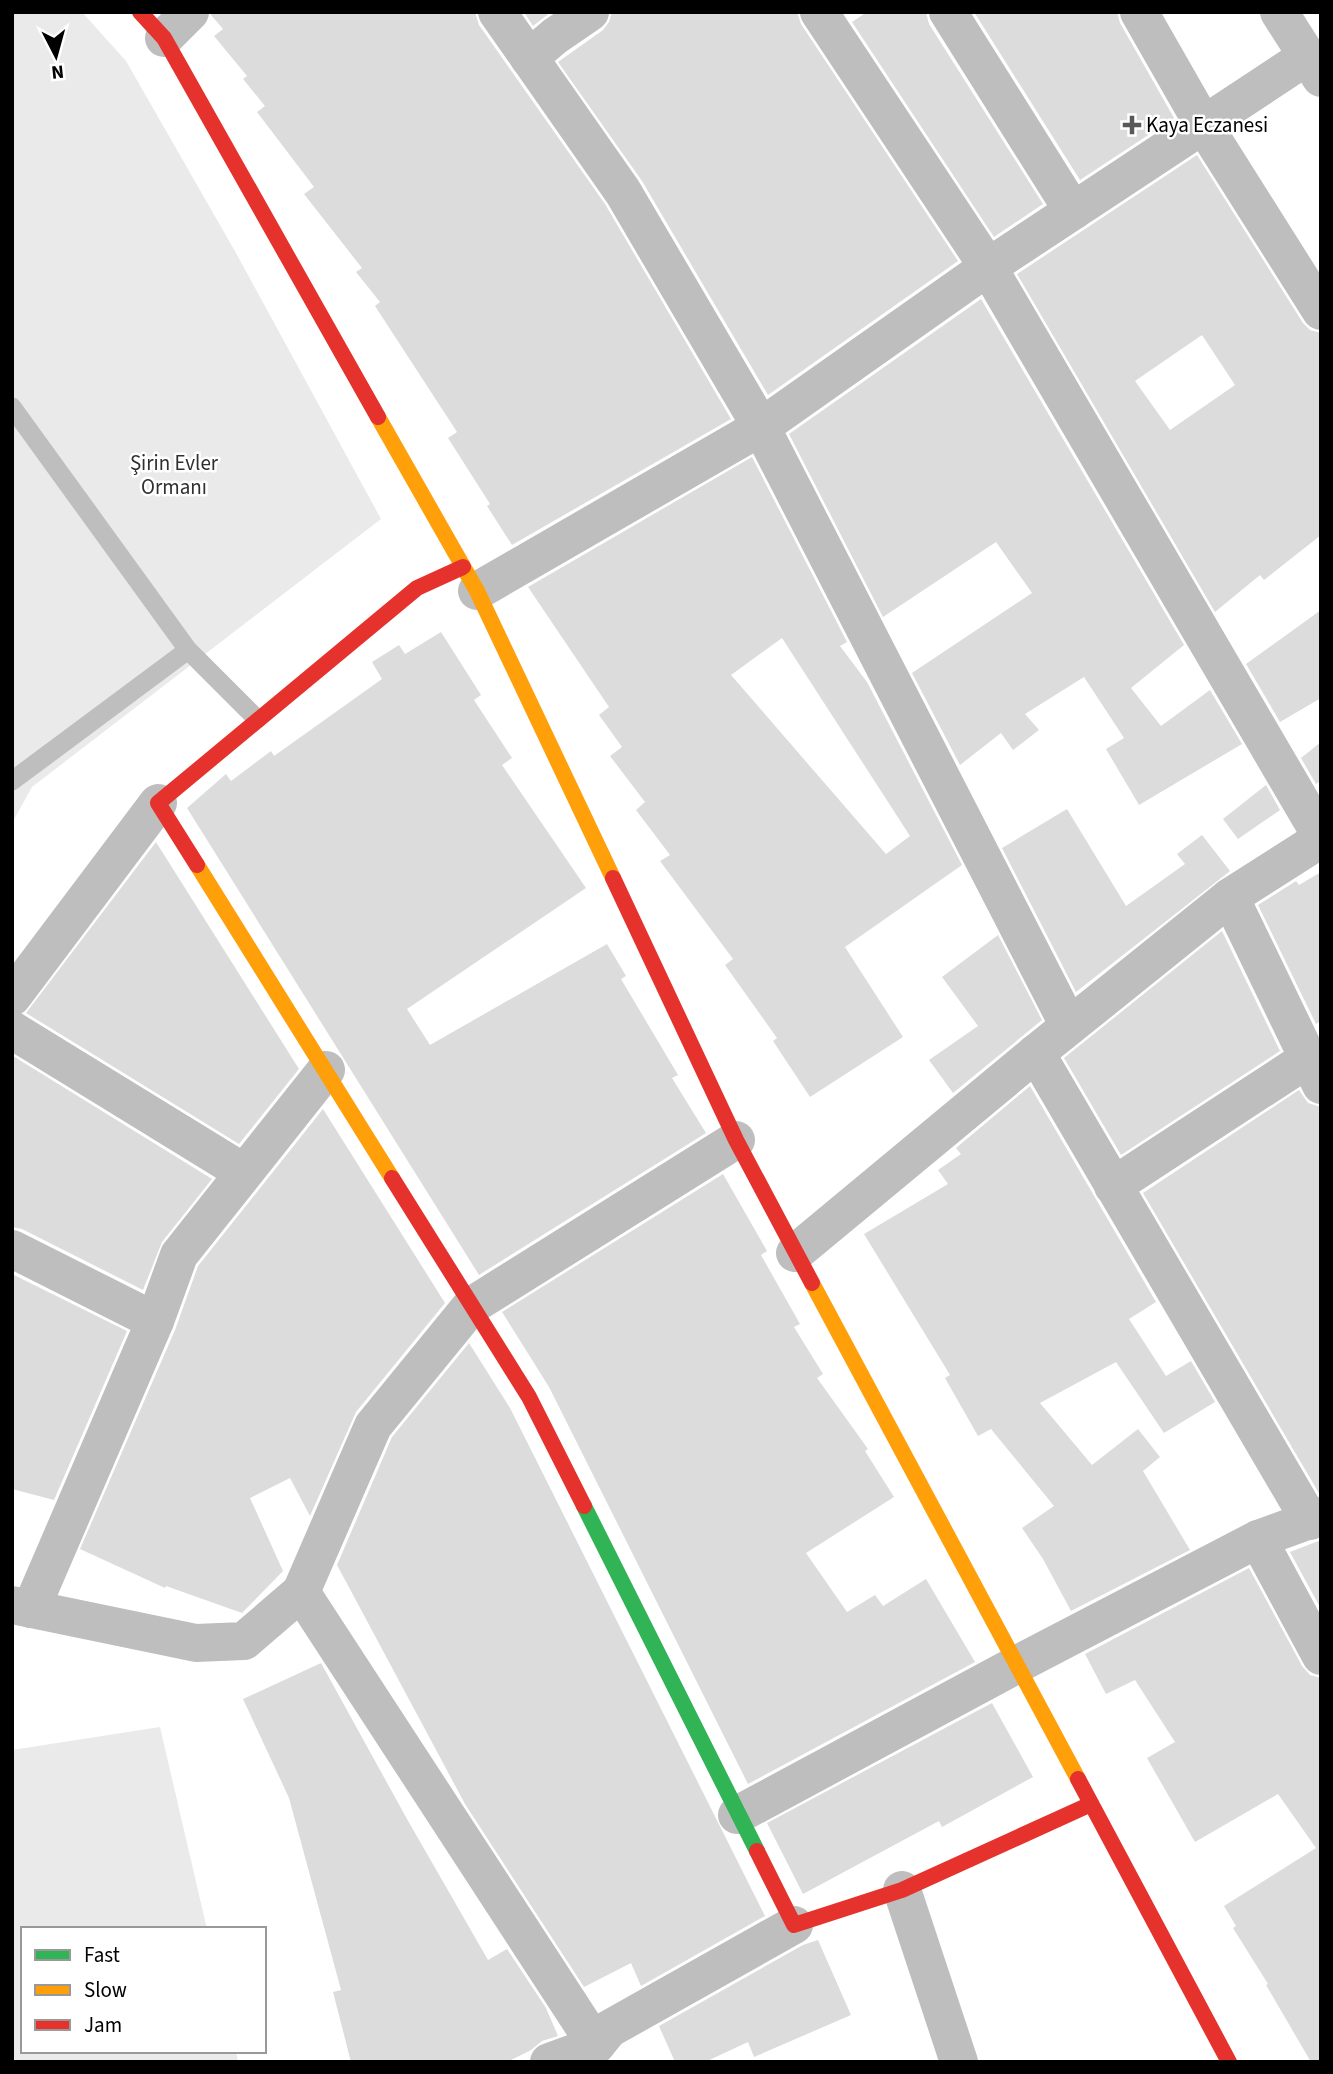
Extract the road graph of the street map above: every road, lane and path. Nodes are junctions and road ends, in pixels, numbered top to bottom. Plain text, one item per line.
1 (497, 12) edge
2 (590, 12) edge
3 (819, 12) edge
4 (948, 12) edge
5 (1139, 12) edge
6 (1279, 12) edge
7 (165, 21) edge
8 (529, 58) junction
9 (1313, 67) edge
10 (1203, 124) junction
11 (1073, 211) junction
12 (988, 267) junction
13 (1321, 311) edge
14 (12, 407) edge
15 (761, 427) junction
16 (470, 579) junction
17 (188, 650) junction
18 (257, 719) junction
19 (12, 781) edge
20 (158, 803) junction
21 (1321, 838) edge
22 (1230, 897) junction
23 (12, 997) edge
24 (1069, 1027) junction
25 (12, 1030) edge
26 (1036, 1053) junction
27 (326, 1070) junction
28 (1315, 1071) edge
29 (736, 1140) junction
30 (243, 1172) junction
31 (1113, 1186) junction
32 (12, 1249) edge
33 (794, 1253) junction
34 (471, 1306) junction
35 (155, 1321) junction
36 (1315, 1519) edge
37 (1258, 1539) junction
38 (301, 1592) junction
39 (21, 1607) edge
40 (1321, 1656) edge
41 (1016, 1665) junction
42 (1091, 1804) junction
43 (737, 1815) junction
44 (902, 1890) junction
45 (794, 1925) junction
46 (609, 2045) edge
47 (549, 2062) edge
48 (959, 2062) edge
49 (1229, 2062) edge

1 - 8 street
2 - 8 street
3 - 12 street
4 - 11 street
5 - 10 street
6 - 9 street
7 - 16 street
8 - 15 street
9 - 10 street
10 - 11 street
10 - 13 street
11 - 12 street
12 - 15 street
12 - 21 street
14 - 17 lane
15 - 16 street
15 - 24 street
16 - 18 street
16 - 29 street
17 - 18 lane
17 - 19 lane
18 - 20 street
20 - 23 street
20 - 27 street
21 - 22 street
22 - 24 street
22 - 28 street
24 - 26 street
25 - 30 street
26 - 31 street
26 - 33 street
27 - 30 street
27 - 34 street
28 - 31 street
29 - 33 street
29 - 34 street
30 - 35 street
31 - 36 street
32 - 35 street
33 - 41 street
34 - 38 street
34 - 43 street
35 - 39 street
36 - 37 street
37 - 40 street
37 - 41 street
38 - 39 street
38 - 46 street
41 - 42 street
41 - 43 street
42 - 44 street
42 - 49 street
43 - 45 street
44 - 45 street
44 - 48 street
45 - 46 street
46 - 47 street

